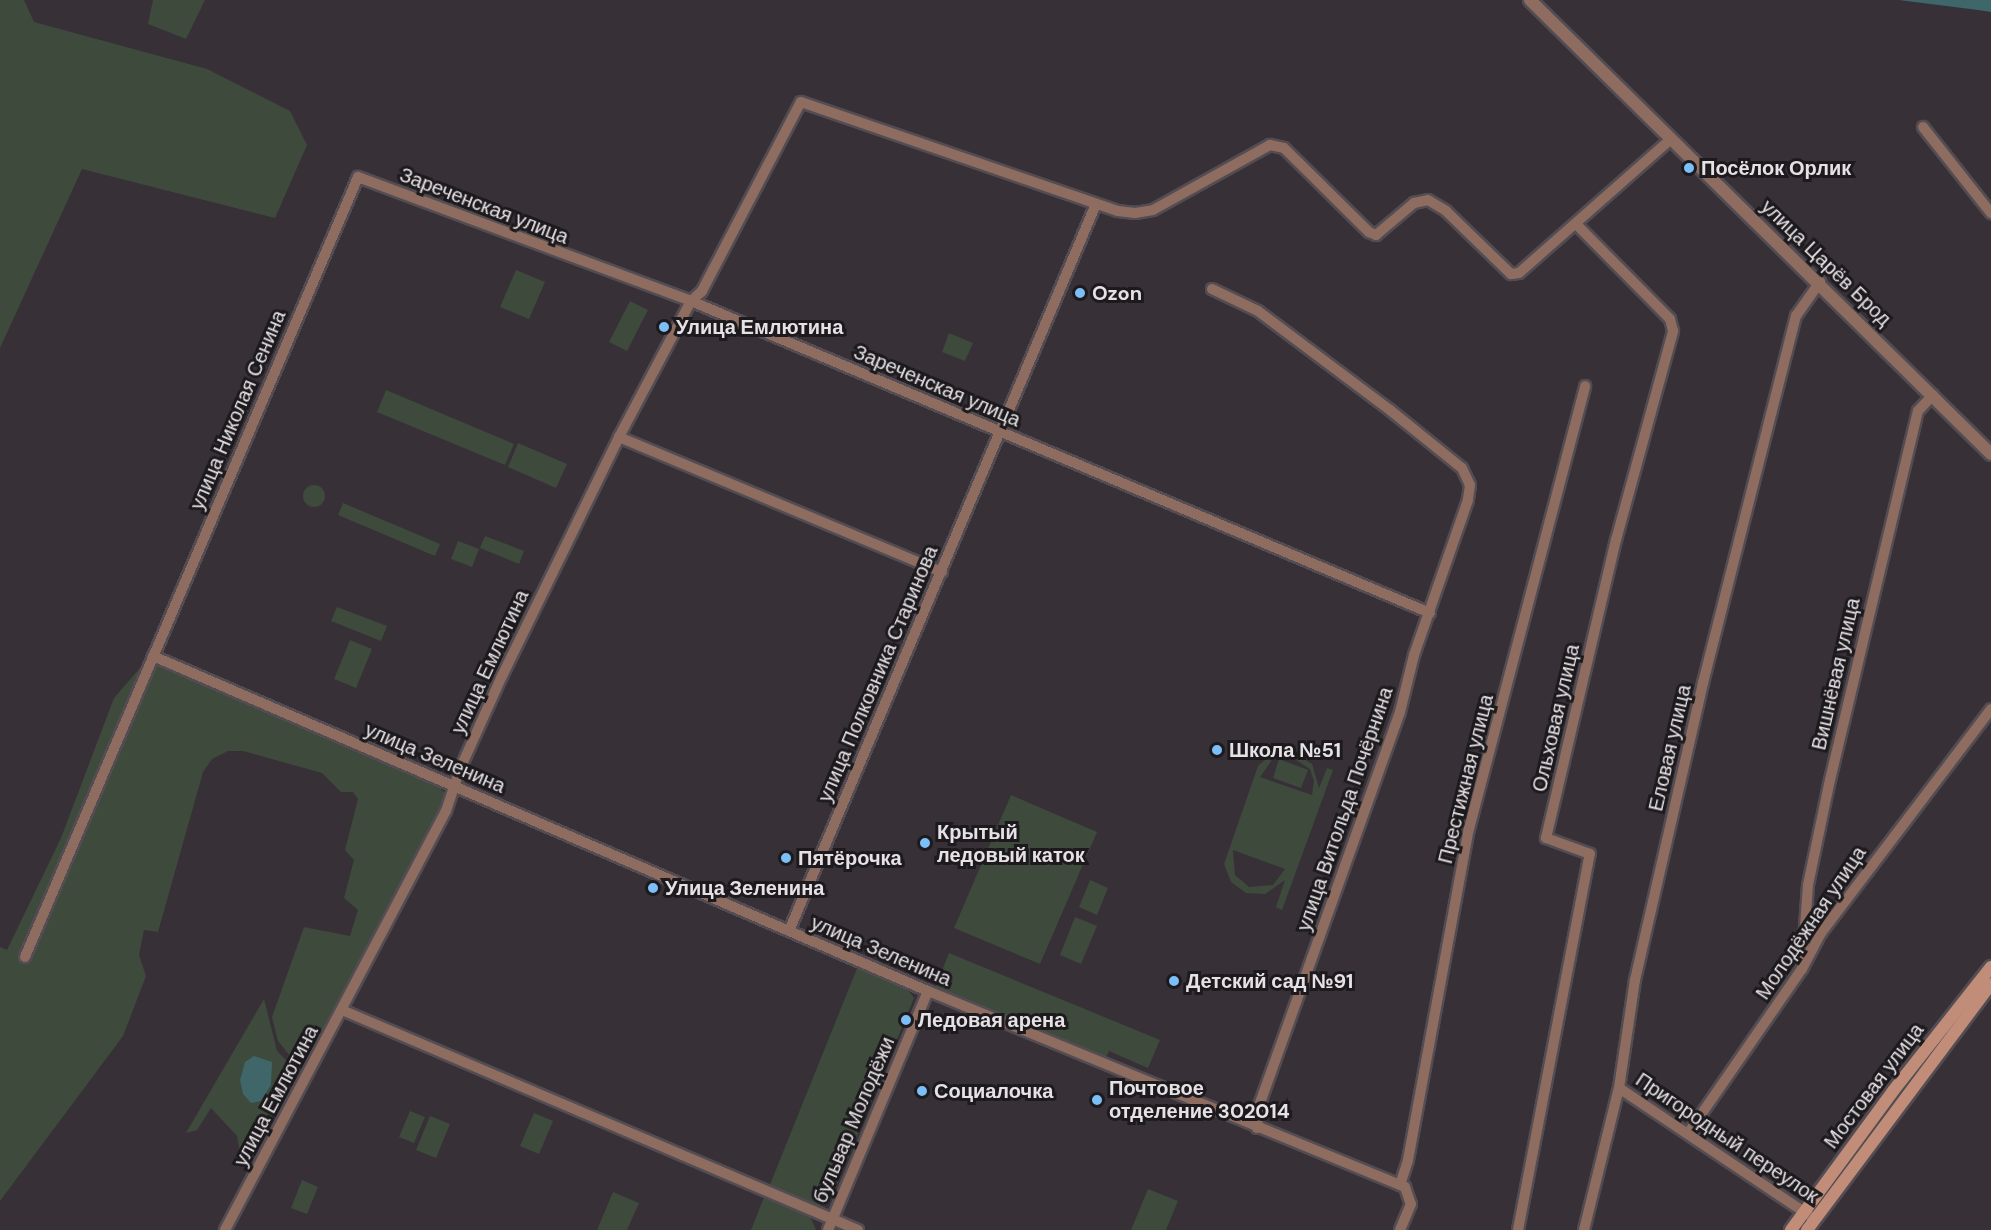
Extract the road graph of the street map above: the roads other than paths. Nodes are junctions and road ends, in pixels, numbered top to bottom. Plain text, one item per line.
1 (1530, 0) edge
2 (1923, 127) dead end
3 (1671, 140) junction
4 (358, 177) joint
5 (1096, 204) junction
6 (1991, 213) edge
7 (1576, 224) junction
8 (1820, 282) junction
9 (1212, 289) dead end
10 (692, 301) junction
11 (1585, 386) dead end
12 (1933, 394) junction
13 (1001, 433) junction
14 (619, 437) junction
15 (1991, 454) edge
16 (942, 572) junction
17 (1430, 613) junction
18 (153, 656) junction
19 (1991, 710) edge
20 (454, 786) junction
21 (789, 931) junction
22 (25, 957) dead end
23 (1991, 967) edge
24 (1802, 969) junction
25 (1991, 984) edge
26 (928, 991) junction
27 (342, 1010) junction
28 (1619, 1088) junction
29 (1257, 1128) junction
30 (1689, 1132) junction
31 (1400, 1185) junction
32 (1810, 1215) junction
33 (832, 1219) junction
34 (225, 1230) edge
35 (828, 1230) edge
36 (858, 1230) edge
37 (1400, 1230) edge
38 (1518, 1230) edge
39 (1584, 1230) edge
40 (1791, 1230) edge
41 (1807, 1230) edge

1 - 3 street, улица Царёв Брод
2 - 6 street
3 - 7 street
3 - 8 street, улица Царёв Брод
4 - 10 street, Зареченская улица
4 - 18 street, улица Николая Сенина
5 - 7 street
5 - 10 street, улица Емлютина
5 - 13 street, улица Полковника Старинова
7 - 38 street, Ольховая улица
8 - 12 street, улица Царёв Брод
8 - 28 street, Еловая улица
9 - 17 street, улица Витольда Почёрнина
10 - 13 street, Зареченская улица
10 - 14 street, улица Емлютина
11 - 31 street, Престижная улица
12 - 15 street, улица Царёв Брод
12 - 24 street, Вишнёвая улица
13 - 16 street, улица Полковника Старинова
13 - 17 street, Зареченская улица
14 - 16 street
14 - 20 street, улица Емлютина
16 - 21 street, улица Полковника Старинова
17 - 29 street, улица Витольда Почёрнина
18 - 20 street, улица Зеленина
18 - 22 street, улица Николая Сенина
19 - 24 street, Молодёжная улица
20 - 21 street, улица Зеленина
20 - 27 street, улица Емлютина
21 - 26 street, улица Зеленина
23 - 32 main road, Мостовая улица
24 - 30 street, Молодёжная улица
25 - 32 main road, Мостовая улица
26 - 29 street, улица Зеленина
26 - 33 street, бульвар Молодёжи
27 - 33 street
27 - 34 street, улица Емлютина
28 - 30 street, Пригородный переулок
28 - 39 street, Еловая улица
29 - 31 street, улица Зеленина
30 - 32 street, Пригородный переулок
31 - 37 street
32 - 40 main road, Мостовая улица
32 - 41 main road, Мостовая улица
33 - 35 street, бульвар Молодёжи
33 - 36 street

